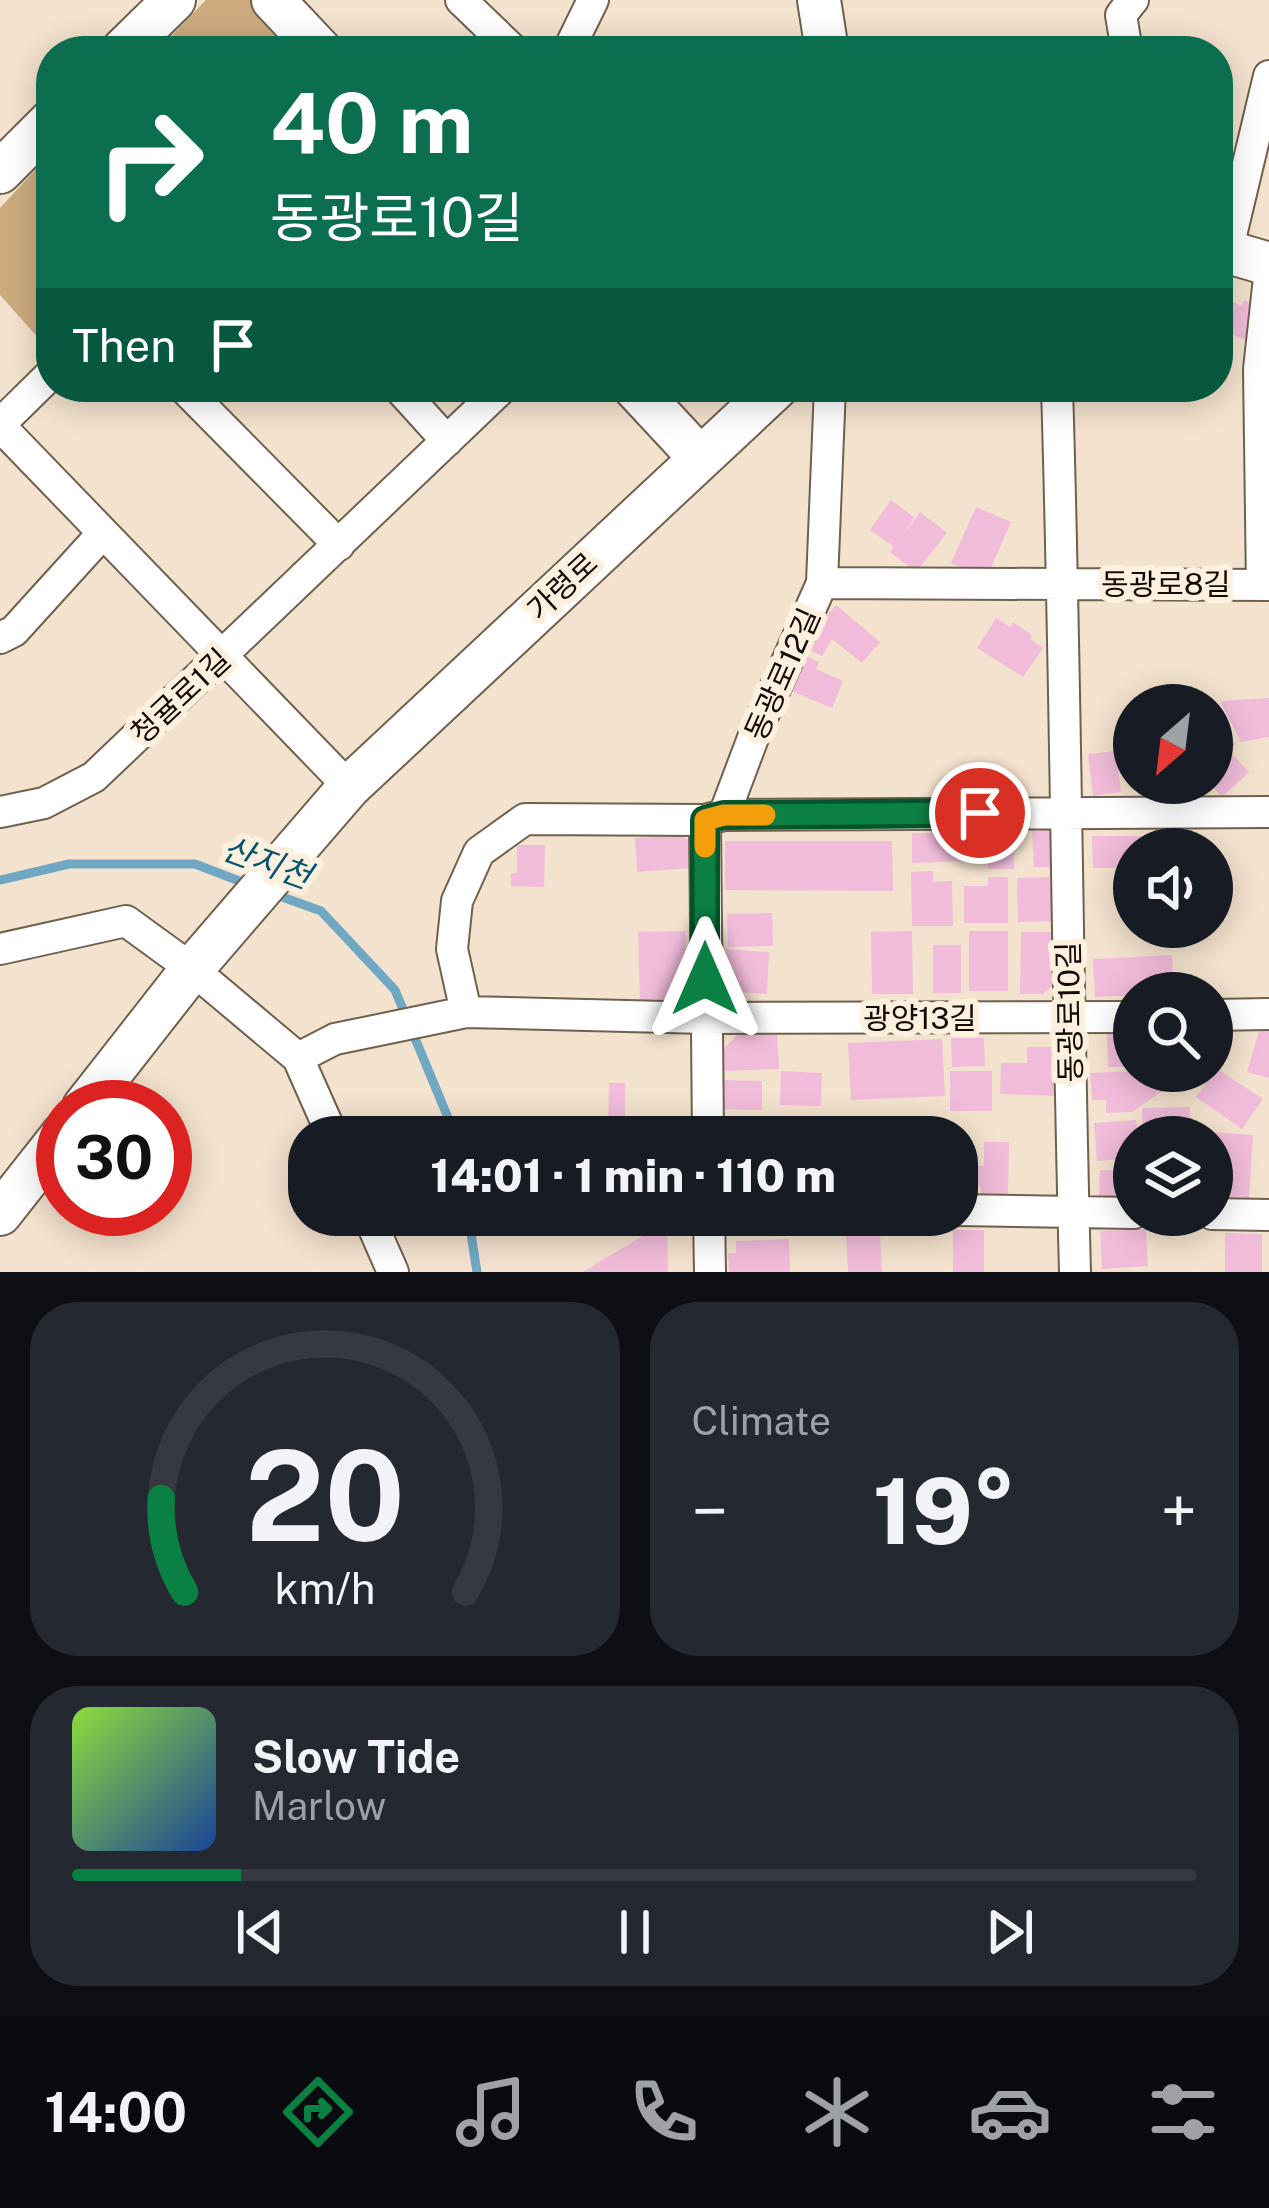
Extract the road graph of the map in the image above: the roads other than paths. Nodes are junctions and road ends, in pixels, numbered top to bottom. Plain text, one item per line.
1 (174, 0) edge
2 (273, 0) edge
3 (461, 0) edge
4 (593, 0) edge
5 (819, 0) edge
6 (137, 36) edge
7 (307, 36) edge
8 (498, 36) edge
9 (575, 36) edge
10 (825, 36) edge
11 (1269, 76) edge
12 (36, 132) edge
13 (6, 153) edge
14 (1233, 212) edge
15 (1233, 253) edge
16 (1269, 264) edge
17 (1269, 278) edge
18 (36, 389) edge
19 (198, 402) edge
20 (412, 402) edge
21 (488, 402) edge
22 (648, 402) edge
23 (761, 402) edge
24 (829, 402) edge
25 (1057, 402) edge
26 (0, 425) edge
27 (448, 441) junction
28 (700, 458) junction
29 (104, 533) junction
30 (339, 545) junction
31 (822, 583) junction
32 (1063, 584) junction
33 (1265, 585) edge
34 (0, 638) edge
35 (223, 656) junction
36 (349, 787) junction
37 (0, 812) edge
38 (1065, 812) junction
39 (1269, 812) edge
40 (714, 818) junction
41 (0, 950) edge
42 (192, 969) junction
43 (466, 1012) junction
44 (1269, 1014) edge
45 (1233, 1015) edge
46 (1113, 1017) edge
47 (705, 1018) junction
48 (1068, 1018) junction
49 (298, 1058) junction
50 (105, 1080) edge
51 (324, 1116) edge
52 (707, 1116) edge
53 (36, 1168) edge
54 (978, 1211) edge
55 (1073, 1213) junction
56 (1113, 1213) edge
57 (0, 1214) edge
58 (1233, 1214) edge
59 (1269, 1215) edge
60 (377, 1236) edge
61 (709, 1236) edge
62 (393, 1272) edge
63 (710, 1272) edge
64 (1075, 1272) edge

1 - 6 main road
2 - 7 main road
3 - 8 street
4 - 9 street
5 - 10 main road
11 - 14 street
12 - 13 main road
15 - 16 main road
17 - 33 street
18 - 26 street
19 - 30 street
20 - 27 street
21 - 27 street, 청귤로1길
22 - 28 main road
23 - 28 main road, 가령로
24 - 31 street, 동광로12길
25 - 32 street, 동광로10길
26 - 29 street
27 - 30 street, 청귤로1길
28 - 36 main road, 가령로
29 - 34 street
29 - 35 street
30 - 35 street, 청귤로1길
31 - 32 street
31 - 40 street, 동광로12길
32 - 33 street, 동광로8길
32 - 38 street, 동광로10길
35 - 36 street
35 - 37 street, 청귤로1길
36 - 42 main road, 가령로
38 - 39 street
38 - 40 street
38 - 48 street, 동광로10길
40 - 43 street
40 - 47 street, 동광로12길
41 - 42 street
42 - 49 street
42 - 50 main road
43 - 47 street, 광양13길
43 - 49 street, 광양13길
44 - 45 street
46 - 48 street, 광양13길
47 - 48 street, 광양13길
47 - 52 street, 동광로12길
48 - 55 street, 동광로10길
49 - 51 street
53 - 57 main road
54 - 55 street
55 - 56 street
55 - 64 street, 동광로10길
58 - 59 street
60 - 62 street
61 - 63 street

